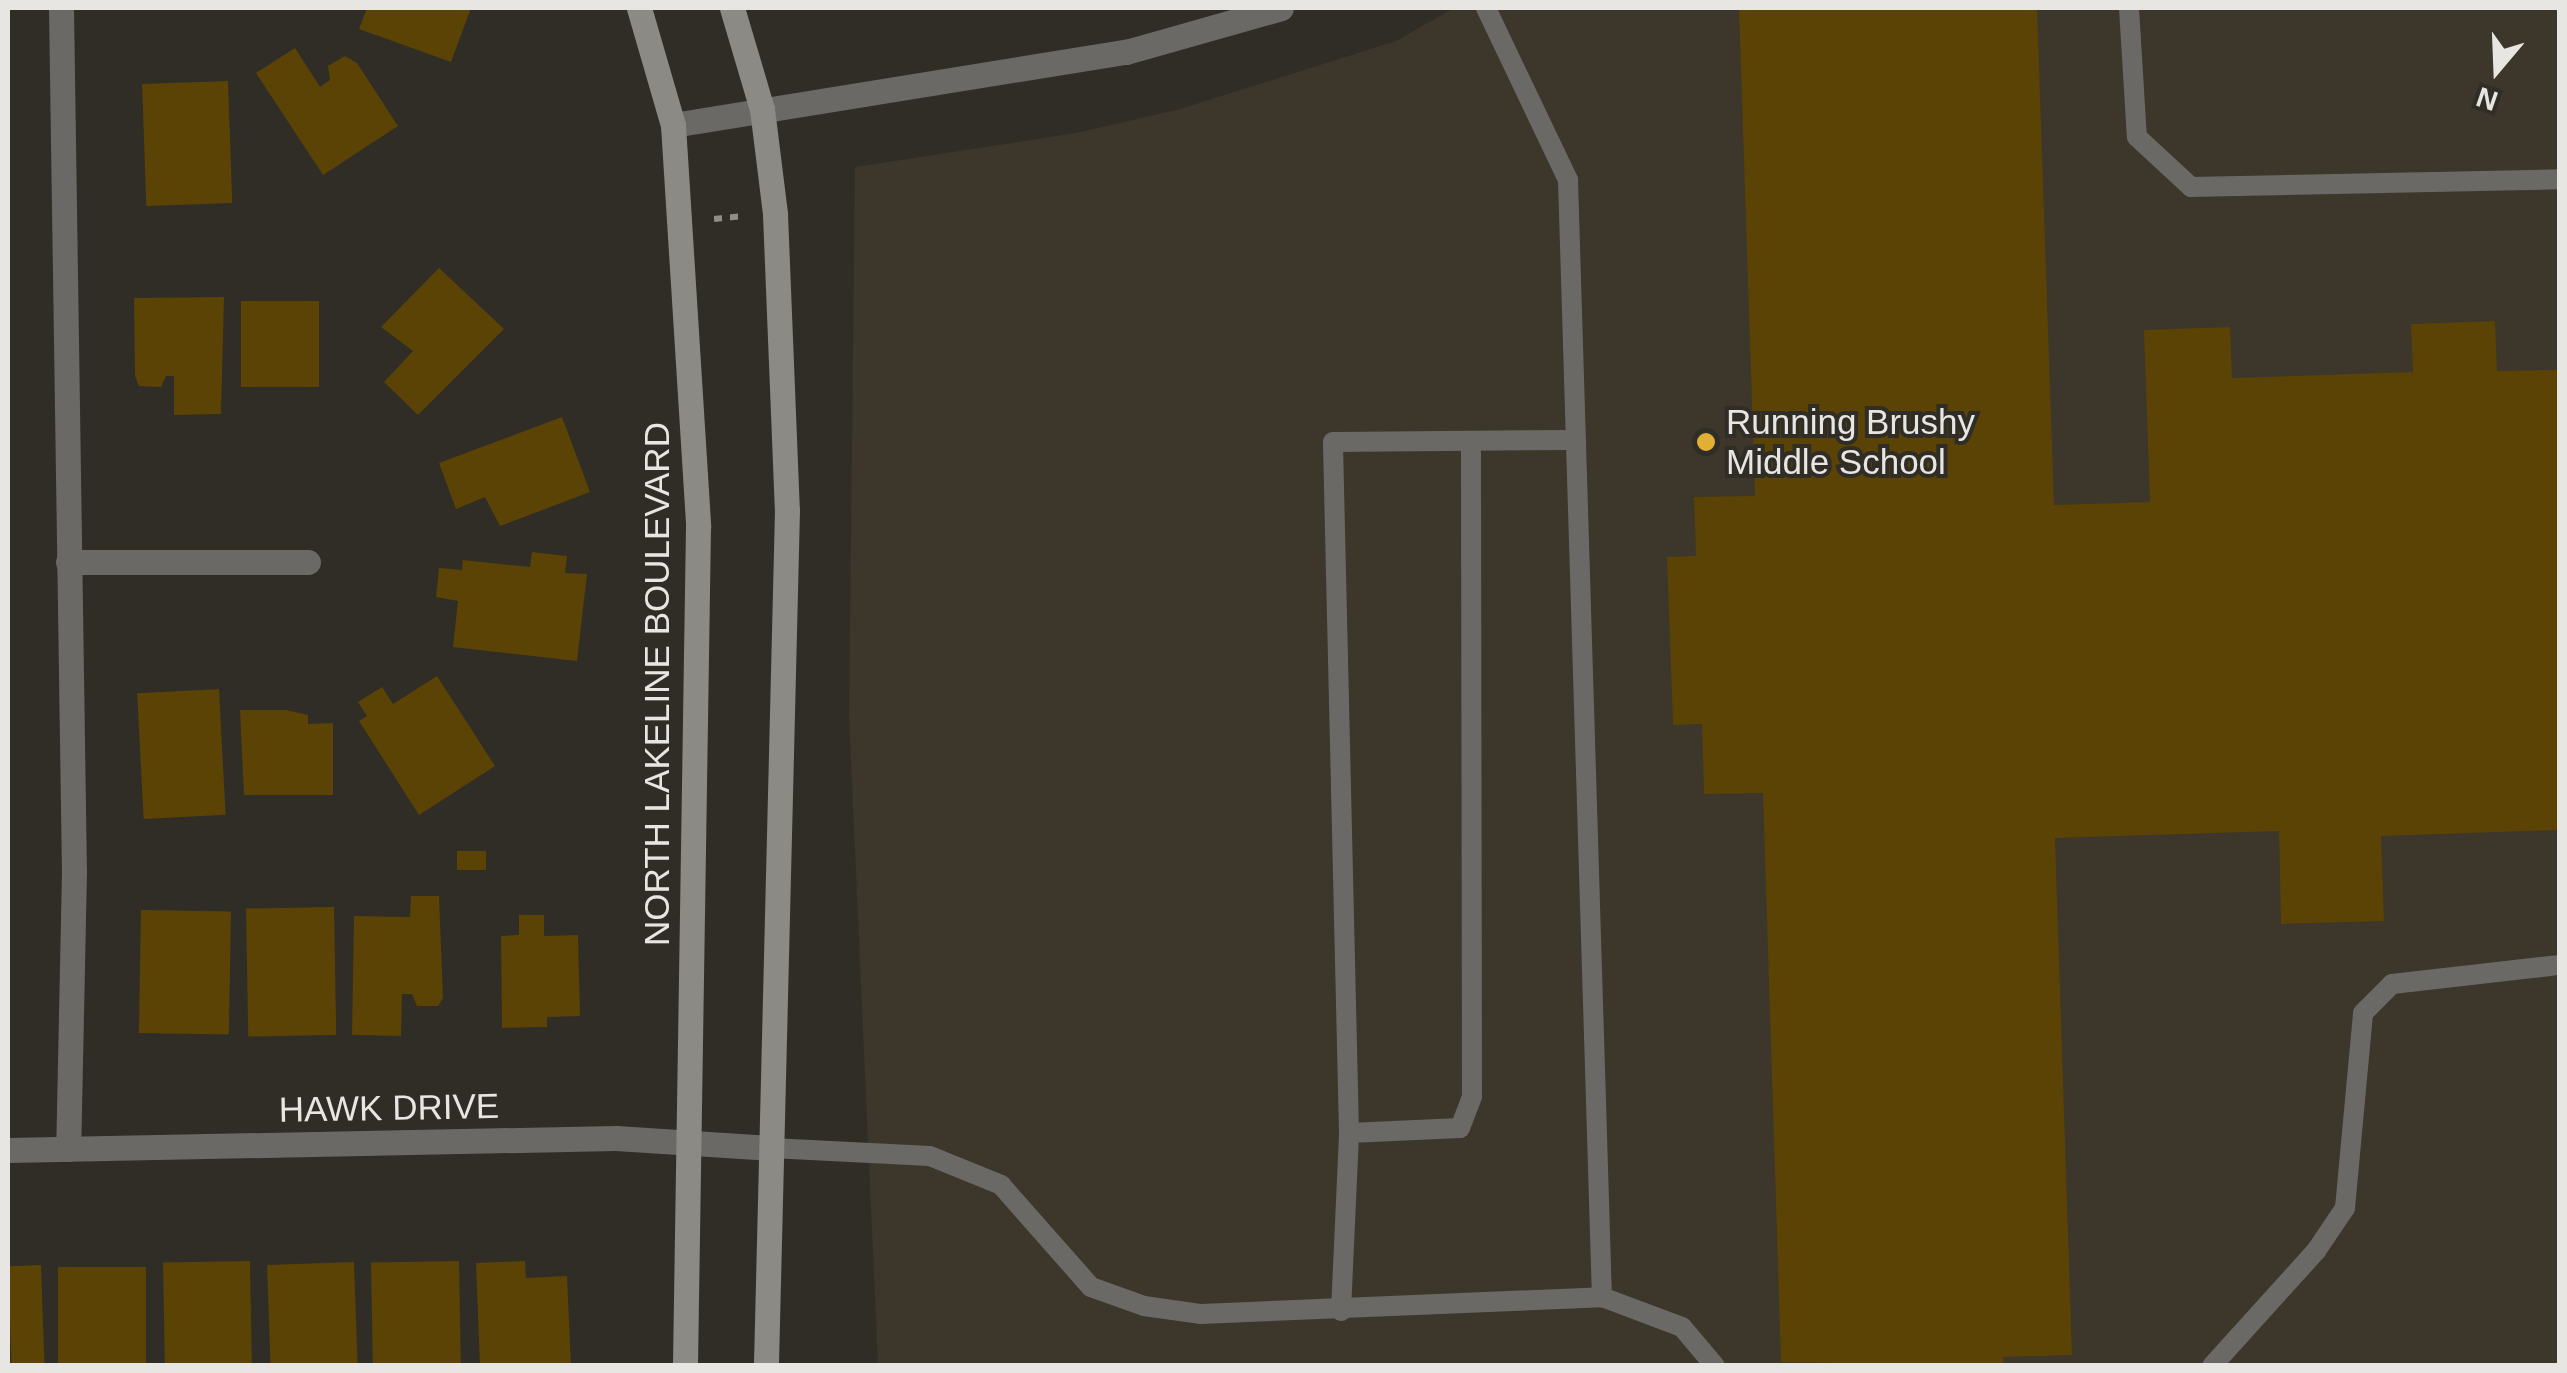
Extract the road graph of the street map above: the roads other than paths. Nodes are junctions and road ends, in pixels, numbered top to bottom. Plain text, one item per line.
1 (61, 8) edge
2 (639, 8) edge
3 (732, 8) edge
4 (1281, 8) edge
5 (1486, 8) edge
6 (2129, 8) edge
7 (762, 109) junction
8 (673, 126) junction
9 (2560, 178) edge
10 (1576, 440) junction
11 (1471, 441) junction
12 (68, 562) junction
13 (308, 562) dead end
14 (2560, 965) edge
15 (1349, 1133) junction
16 (692, 1143) junction
17 (772, 1148) junction
18 (68, 1149) junction
19 (8, 1150) edge
20 (1602, 1297) junction
21 (1341, 1311) junction
22 (685, 1366) edge
23 (766, 1366) edge
24 (1715, 1366) edge
25 (2212, 1366) edge

1 - 12 street
2 - 8 main road, NORTH LAKELINE BOULEVARD
3 - 7 main road
4 - 7 street
5 - 10 lane
6 - 9 lane
7 - 8 street
7 - 17 main road
8 - 16 main road, NORTH LAKELINE BOULEVARD
10 - 11 lane
10 - 20 lane
11 - 15 lane
11 - 15 lane
12 - 13 street
12 - 18 street
14 - 25 lane
15 - 21 lane
16 - 17 street, HAWK DRIVE
16 - 18 street, HAWK DRIVE
16 - 22 main road, NORTH LAKELINE BOULEVARD
17 - 21 lane
17 - 23 main road
18 - 19 street, HAWK DRIVE
20 - 21 lane
20 - 24 lane

